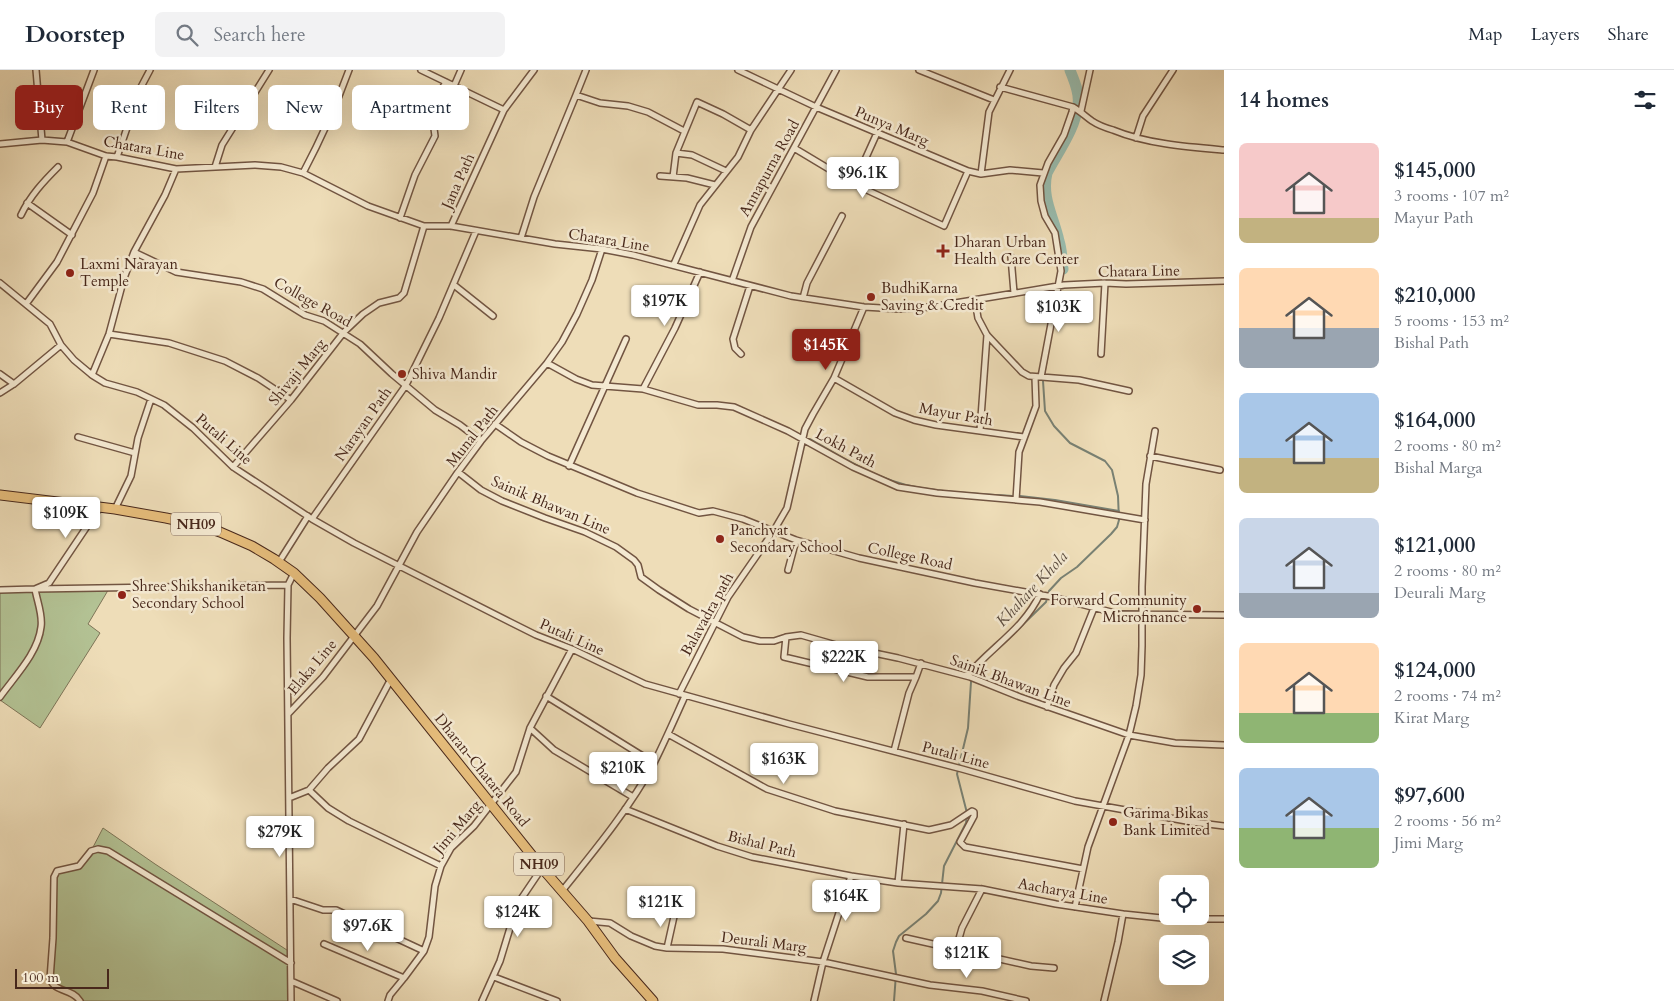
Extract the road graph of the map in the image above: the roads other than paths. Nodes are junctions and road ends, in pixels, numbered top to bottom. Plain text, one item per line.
1 (36, 70) edge
2 (94, 70) edge
3 (150, 70) edge
4 (269, 70) edge
5 (349, 70) edge
6 (421, 70) edge
7 (461, 70) edge
8 (534, 70) edge
9 (586, 70) edge
10 (738, 70) edge
11 (791, 70) edge
12 (836, 70) edge
13 (919, 70) edge
14 (1010, 70) edge
15 (1090, 70) edge
16 (1173, 70) edge
17 (446, 82) junction
18 (452, 85) edge
19 (454, 85) edge
20 (1000, 87) junction
21 (779, 90) junction
22 (469, 93) edge
23 (576, 95) junction
24 (994, 100) junction
25 (816, 107) junction
26 (1074, 108) junction
27 (504, 110) junction
28 (1081, 111) junction
29 (751, 130) junction
30 (684, 131) junction
31 (877, 133) junction
32 (1136, 138) junction
33 (42, 140) junction
34 (67, 142) junction
35 (0, 144) edge
36 (794, 148) junction
37 (1224, 150) edge
38 (676, 153) junction
39 (106, 156) junction
40 (117, 157) junction
41 (58, 167) dead end
42 (215, 167) junction
43 (176, 169) junction
44 (726, 171) junction
45 (968, 171) junction
46 (303, 173) junction
47 (1043, 173) junction
48 (982, 174) junction
49 (660, 176) dead end
50 (673, 177) junction
51 (854, 184) junction
52 (715, 185) junction
53 (27, 203) junction
54 (21, 215) dead end
55 (842, 216) dead end
56 (400, 218) junction
57 (424, 226) junction
58 (451, 226) junction
59 (476, 230) junction
60 (72, 235) junction
61 (521, 238) junction
62 (602, 249) junction
63 (134, 252) junction
64 (1011, 257) dead end
65 (674, 264) junction
66 (700, 272) junction
67 (732, 281) junction
68 (1224, 281) edge
69 (0, 283) edge
70 (1105, 283) junction
71 (454, 285) junction
72 (1061, 285) junction
73 (750, 286) junction
74 (1014, 293) junction
75 (803, 298) junction
76 (975, 300) junction
77 (26, 304) junction
78 (864, 307) junction
79 (493, 316) dead end
80 (344, 332) junction
81 (109, 334) junction
82 (987, 335) junction
83 (626, 339) dead end
84 (61, 345) junction
85 (741, 354) dead end
86 (1101, 354) dead end
87 (547, 363) junction
88 (0, 374) edge
89 (92, 375) junction
90 (1041, 377) junction
91 (834, 378) junction
92 (14, 384) junction
93 (406, 385) junction
94 (605, 386) junction
95 (643, 390) junction
96 (1129, 391) dead end
97 (0, 393) edge
98 (151, 399) junction
99 (291, 400) junction
100 (495, 424) junction
101 (980, 431) junction
102 (1155, 431) dead end
103 (78, 437) dead end
104 (1024, 437) junction
105 (802, 439) junction
106 (480, 441) junction
107 (135, 453) junction
108 (1150, 456) junction
109 (569, 466) junction
110 (233, 467) junction
111 (1220, 470) dead end
112 (458, 472) junction
113 (0, 495) edge
114 (1016, 500) junction
115 (100, 507) junction
116 (115, 509) junction
117 (310, 517) junction
118 (1145, 520) junction
119 (773, 532) junction
120 (796, 540) junction
121 (279, 562) junction
122 (399, 566) junction
123 (788, 570) dead end
124 (294, 573) junction
125 (288, 585) junction
126 (35, 588) junction
127 (0, 590) edge
128 (1041, 595) junction
129 (1094, 608) junction
130 (1143, 615) junction
131 (1224, 615) edge
132 (715, 623) junction
133 (355, 636) junction
134 (786, 637) junction
135 (572, 649) junction
136 (921, 663) junction
137 (969, 676) junction
138 (916, 677) junction
139 (391, 679) junction
140 (678, 694) junction
141 (546, 696) junction
142 (685, 696) junction
143 (0, 697) edge
144 (1047, 707) junction
145 (288, 714) junction
146 (530, 728) junction
147 (668, 734) junction
148 (1129, 735) junction
149 (1224, 746) edge
150 (894, 751) junction
151 (654, 763) junction
152 (309, 790) junction
153 (289, 798) junction
154 (633, 798) junction
155 (492, 804) junction
156 (1103, 807) junction
157 (625, 809) junction
158 (904, 824) junction
159 (1224, 826) edge
160 (441, 866) junction
161 (542, 868) junction
162 (1083, 869) junction
163 (851, 876) junction
164 (898, 884) junction
165 (982, 889) junction
166 (562, 891) junction
167 (290, 899) junction
168 (1076, 907) junction
169 (675, 912) dead end
170 (1123, 914) junction
171 (1224, 919) edge
172 (588, 921) junction
173 (906, 938) dead end
174 (324, 944) dead end
175 (667, 948) junction
176 (956, 949) junction
177 (424, 951) junction
178 (823, 962) junction
179 (291, 963) junction
180 (1054, 968) dead end
181 (494, 977) junction
182 (404, 978) junction
183 (291, 981) junction
184 (550, 1000) edge
185 (1017, 1000) edge
186 (80, 1001) edge
187 (291, 1001) edge
188 (337, 1001) edge
189 (388, 1001) edge
190 (482, 1001) edge
191 (557, 1001) edge
192 (654, 1001) edge
193 (814, 1001) edge
194 (1026, 1001) edge
195 (1104, 1001) edge

1 - 33 street
2 - 34 street
3 - 40 street
4 - 42 street
5 - 46 street
6 - 17 street
7 - 19 street
8 - 27 street, Jana Path
9 - 23 street
10 - 21 street, Punya Marg
11 - 21 street
12 - 25 street, Annapurna Road
13 - 24 street
14 - 20 street
15 - 28 street
16 - 32 street
17 - 18 street
17 - 56 street
20 - 24 street
20 - 26 street
21 - 25 street, Punya Marg
21 - 29 street
22 - 27 street
23 - 30 street
23 - 61 street
24 - 48 street
25 - 31 street, Punya Marg
25 - 36 street, Annapurna Road
26 - 28 street
26 - 47 street
27 - 58 street, Jana Path
28 - 32 street
29 - 30 street
29 - 44 street
30 - 38 street
31 - 45 street, Punya Marg
31 - 51 street
32 - 37 street
33 - 34 street, Chatara Line
33 - 35 street, Chatara Line
34 - 39 street, Chatara Line
36 - 51 street
36 - 67 street, Annapurna Road
38 - 44 street
38 - 50 street
39 - 40 street, Chatara Line
39 - 60 street
40 - 43 street, Chatara Line
41 - 53 street
42 - 43 street, Chatara Line
42 - 46 street, Chatara Line
43 - 63 street
44 - 52 street
45 - 48 street, Punya Marg
45 - 51 street
46 - 56 street, Chatara Line
47 - 48 street, Punya Marg
47 - 72 street
49 - 50 street
50 - 52 street
52 - 65 street
53 - 54 street
53 - 60 street
55 - 75 street
56 - 57 street, Chatara Line
57 - 58 street, Chatara Line
57 - 80 street, Shivaji Marg
58 - 59 street, Chatara Line
59 - 61 street, Chatara Line
59 - 71 street, Narayan Path
60 - 77 street
61 - 62 street, Chatara Line
62 - 65 street, Chatara Line
62 - 87 street, Munal Path
63 - 80 street, College Road
63 - 81 street
64 - 74 street
65 - 66 street, Chatara Line
66 - 67 street, Chatara Line
66 - 95 street
67 - 73 street, Chatara Line
68 - 70 street, Chatara Line
69 - 77 street, Putali Line
70 - 72 street, Chatara Line
70 - 86 street
71 - 79 street
71 - 93 street, Narayan Path
72 - 74 street, Chatara Line
72 - 90 street
73 - 75 street, Chatara Line
73 - 85 street
74 - 76 street, Chatara Line
75 - 78 street, Chatara Line
76 - 78 street, Chatara Line
76 - 82 street
77 - 84 street, Putali Line
78 - 91 street, Balavadra path
80 - 93 street, College Road
80 - 99 street, Shivaji Marg
81 - 89 street
81 - 99 street
82 - 90 street
82 - 101 street
83 - 94 street
84 - 89 street, Putali Line
84 - 92 street
87 - 94 street, Lokh Path
87 - 100 street, Munal Path
88 - 92 street
89 - 98 street, Putali Line
90 - 96 street
90 - 104 street
91 - 101 street, Mayur Path
91 - 105 street, Balavadra path
92 - 97 street
93 - 106 street, College Road
93 - 117 street, Narayan Path
94 - 95 street, Lokh Path
94 - 109 street
95 - 105 street, Lokh Path
98 - 107 street
98 - 110 street, Putali Line
99 - 110 street, Shivaji Marg
100 - 106 street, Munal Path
100 - 109 street, College Road
101 - 104 street, Mayur Path
102 - 108 street
103 - 107 street
104 - 114 street
105 - 114 street, Lokh Path
105 - 119 street, Balavadra path
106 - 112 street, Munal Path
107 - 116 street
108 - 111 street
108 - 118 street
109 - 119 street, College Road
110 - 117 street, Putali Line
112 - 122 street, Munal Path
112 - 132 street, Sainik Bhawan Line
113 - 115 main road, NH09
114 - 118 street, Lokh Path
115 - 116 main road, NH09
115 - 126 street
116 - 121 main road, NH09
117 - 121 street, Narayan Path
117 - 122 street, Putali Line
118 - 130 street
119 - 120 street, College Road
119 - 132 street, Balavadra path
120 - 123 street
120 - 128 street, College Road
121 - 124 main road, NH09
122 - 133 street, Munal Path
122 - 135 street, Putali Line
124 - 125 street
124 - 133 main road, NH09
125 - 126 street
125 - 145 street
126 - 127 street
126 - 143 street
128 - 129 street, College Road
128 - 137 street
129 - 130 street, College Road
129 - 144 street
130 - 131 street, College Road
130 - 148 street
132 - 134 street, Sainik Bhawan Line
132 - 140 street, Balavadra path
133 - 139 main road, Dharan-Chatara Road / NH09
133 - 145 street, Elaka Line
134 - 136 street, Sainik Bhawan Line
134 - 138 street
135 - 140 street, Putali Line
135 - 141 street, Jimi Marg
136 - 137 street, Sainik Bhawan Line
136 - 138 street
137 - 144 street, Sainik Bhawan Line
138 - 150 street
139 - 152 street
139 - 155 main road, Dharan-Chatara Road / NH09
140 - 142 street, Putali Line
141 - 146 street, Jimi Marg
141 - 151 street
142 - 147 street
142 - 150 street, Putali Line
144 - 148 street, Sainik Bhawan Line
145 - 153 street
146 - 154 street
146 - 155 street, Jimi Marg
147 - 151 street
147 - 158 street
148 - 149 street, Sainik Bhawan Line
148 - 156 street
150 - 156 street, Putali Line
151 - 154 street
152 - 153 street
152 - 160 street
153 - 167 street
154 - 157 street
155 - 160 street, Jimi Marg
155 - 161 main road, Dharan-Chatara Road / NH09
156 - 159 street, Putali Line
156 - 162 street
157 - 163 street, Bishal Path
157 - 166 street
158 - 162 street
158 - 164 street
160 - 177 street, Jimi Marg
161 - 166 main road, Dharan-Chatara Road / NH09
161 - 181 street
162 - 168 street
163 - 164 street, Bishal Path
163 - 178 street
164 - 165 street, Aacharya Line
165 - 168 street, Aacharya Line
165 - 176 street
166 - 172 main road, Dharan-Chatara Road / NH09
167 - 177 street
167 - 179 street
168 - 170 street, Aacharya Line
169 - 175 street
170 - 171 street, Aacharya Line
170 - 195 street
172 - 175 street, Deurali Marg
172 - 192 main road, NH09
173 - 176 street
174 - 182 street
175 - 178 street, Deurali Marg
176 - 180 street
177 - 182 street, Jimi Marg
178 - 185 street, Deurali Marg
178 - 193 street
179 - 183 street
179 - 186 street
181 - 184 street
181 - 190 street
182 - 189 street, Jimi Marg
183 - 187 street
183 - 188 street
184 - 191 street
185 - 194 street, Deurali Marg

